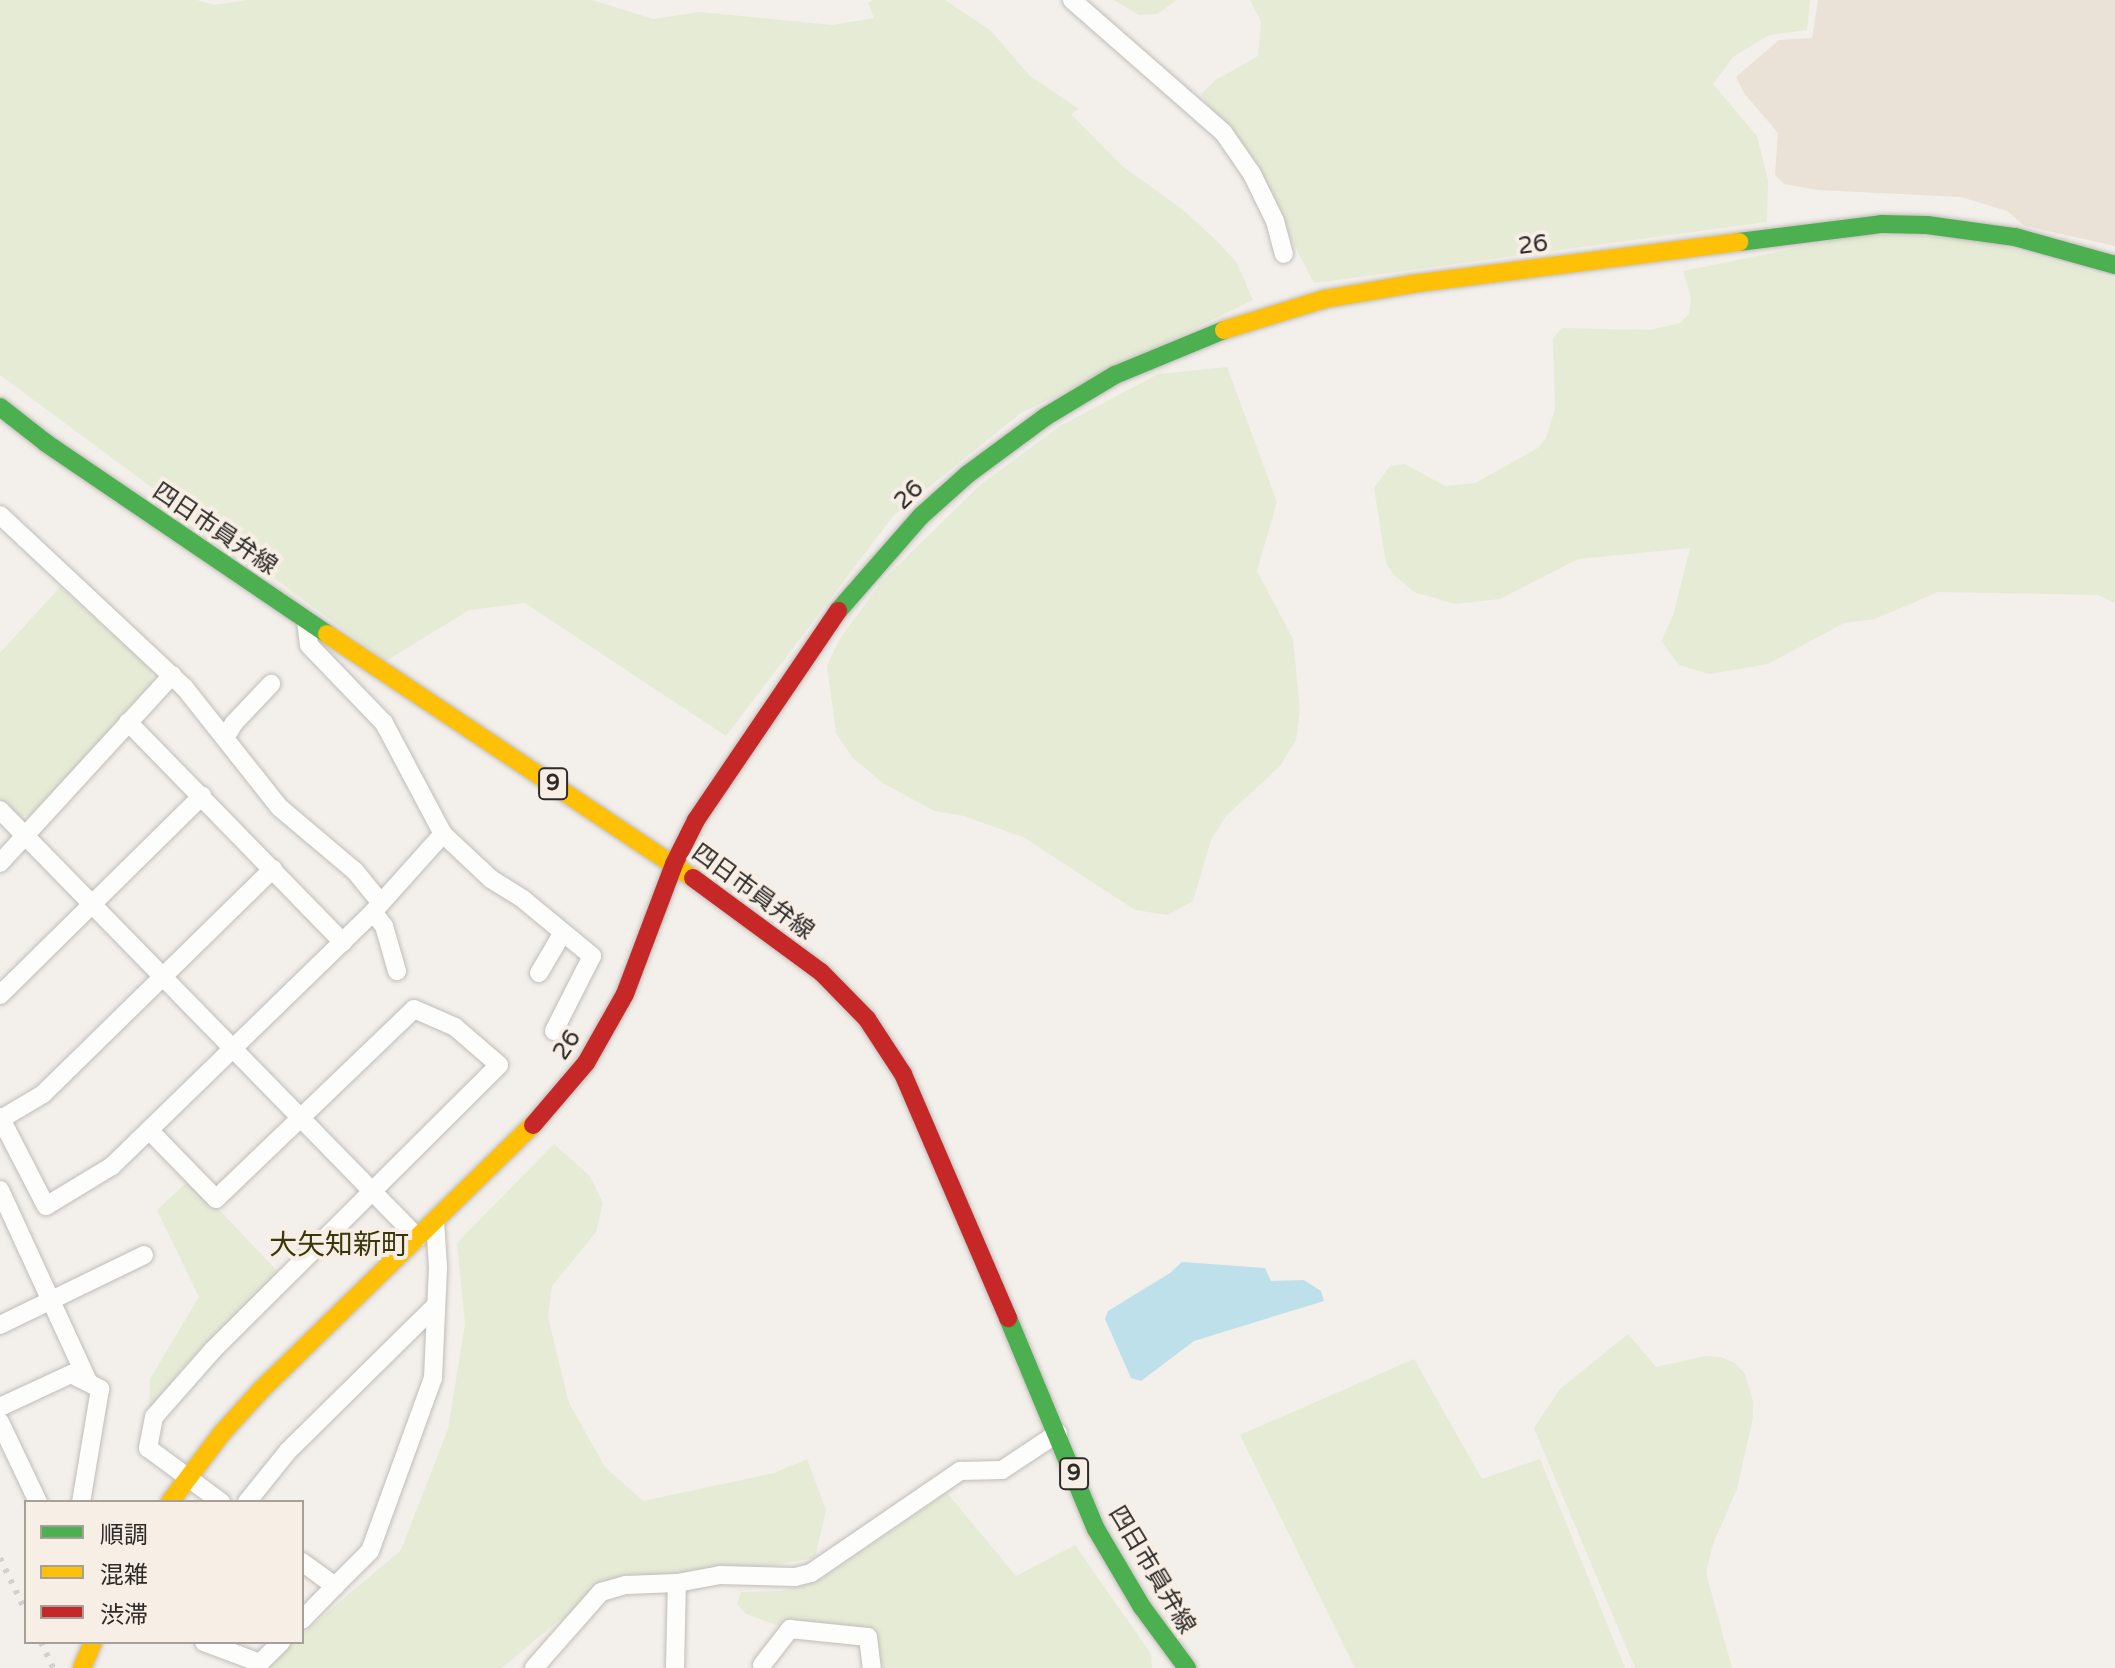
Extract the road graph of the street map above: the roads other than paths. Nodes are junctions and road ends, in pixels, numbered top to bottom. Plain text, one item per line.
1 (1072, 0) edge
2 (1284, 254) dead end
3 (2115, 265) edge
4 (0, 407) edge
5 (0, 515) edge
6 (306, 620) junction
7 (172, 675) junction
8 (271, 684) dead end
9 (128, 722) junction
10 (225, 738) junction
11 (202, 796) junction
12 (0, 810) edge
13 (443, 834) junction
14 (25, 836) junction
15 (0, 863) edge
16 (674, 864) junction
17 (273, 869) junction
18 (93, 904) junction
19 (377, 907) junction
20 (562, 934) junction
21 (343, 942) junction
22 (397, 971) dead end
23 (539, 973) dead end
24 (164, 975) junction
25 (0, 995) edge
26 (554, 1031) dead end
27 (235, 1047) junction
28 (301, 1117) junction
29 (0, 1118) edge
30 (149, 1130) junction
31 (0, 1190) edge
32 (374, 1192) junction
33 (435, 1221) junction
34 (418, 1238) junction
35 (144, 1255) dead end
36 (52, 1300) junction
37 (435, 1306) junction
38 (0, 1325) edge
39 (88, 1381) junction
40 (0, 1407) edge
41 (0, 1422) edge
42 (1058, 1433) junction
43 (189, 1477) junction
44 (37, 1500) edge
45 (81, 1500) edge
46 (172, 1500) edge
47 (218, 1500) edge
48 (249, 1500) edge
49 (304, 1563) edge
50 (677, 1583) junction
51 (335, 1586) junction
52 (304, 1618) edge
53 (92, 1644) edge
54 (209, 1644) edge
55 (279, 1644) edge
56 (1171, 1648) junction
57 (760, 1667) edge
58 (82, 1668) edge
59 (534, 1668) edge
60 (675, 1668) edge
61 (872, 1668) edge
62 (1165, 1668) edge
63 (1187, 1668) edge

1 - 2 street
3 - 16 street, 26
4 - 6 street, 四日市員弁線 / 9
5 - 7 street
6 - 13 street
6 - 16 street, 四日市員弁線 / 9
7 - 9 street
7 - 10 street
8 - 10 street
9 - 11 street
9 - 14 street
10 - 19 street
11 - 17 street
11 - 18 street
12 - 14 street
13 - 19 street
13 - 20 street
14 - 15 street
14 - 18 street
16 - 33 street, 26
16 - 42 street, 四日市員弁線 / 9
17 - 21 street
17 - 24 street
18 - 24 street
18 - 25 street
19 - 21 street
19 - 22 street
20 - 23 street
20 - 26 street
21 - 27 street
24 - 27 street
24 - 29 street
27 - 28 street
27 - 30 street
28 - 30 street
28 - 32 street
28 - 32 street
29 - 30 street
31 - 36 street
32 - 34 street
32 - 43 street
33 - 34 street, 26
33 - 37 street
34 - 43 street, 26
35 - 36 street
36 - 38 street
36 - 39 street
37 - 48 street
37 - 51 street
39 - 40 street
39 - 45 street
41 - 44 street
42 - 50 street
42 - 56 street, 四日市員弁線 / 9
43 - 46 street, 26
43 - 47 street
49 - 51 street
50 - 59 street
50 - 60 street
51 - 52 street
53 - 58 street
54 - 55 street
56 - 62 street
56 - 63 street, 四日市員弁線 / 9
57 - 61 street

